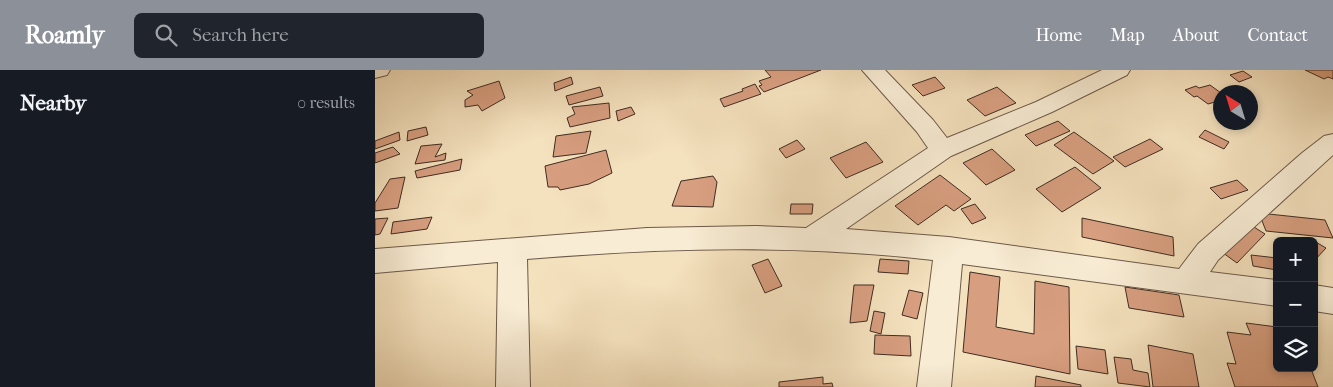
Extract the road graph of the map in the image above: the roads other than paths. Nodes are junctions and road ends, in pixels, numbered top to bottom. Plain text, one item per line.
1 (379, 70) edge
2 (873, 70) edge
3 (375, 71) edge
4 (1114, 71) edge
5 (1333, 142) edge
6 (942, 150) junction
7 (811, 239) junction
8 (513, 249) junction
9 (949, 249) junction
10 (375, 261) edge
11 (1186, 282) junction
12 (1273, 293) edge
13 (1318, 299) edge
14 (1333, 301) edge
15 (513, 387) edge
16 (934, 387) edge

1 - 3 street
2 - 6 street
4 - 6 street
5 - 11 street
6 - 7 street
7 - 8 street
7 - 9 street
8 - 10 street
8 - 15 street
9 - 11 street
9 - 16 street
11 - 12 street
13 - 14 street

